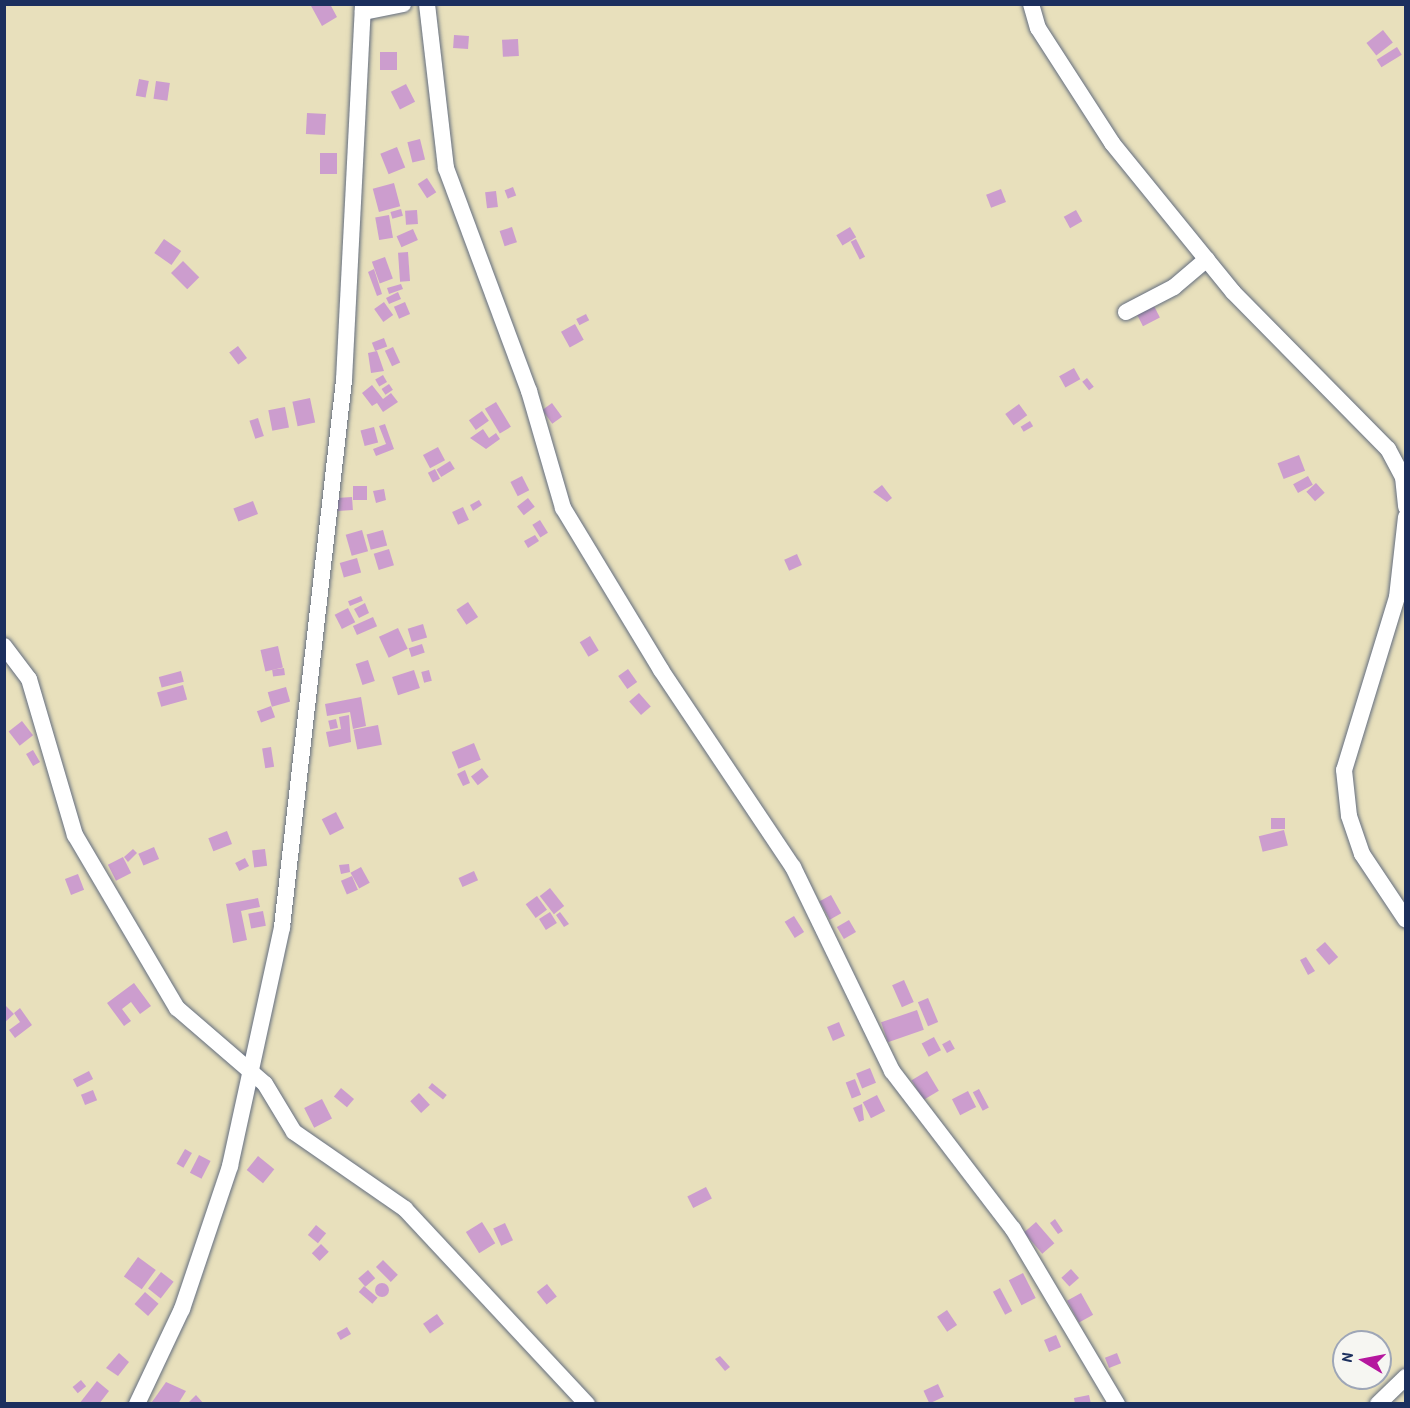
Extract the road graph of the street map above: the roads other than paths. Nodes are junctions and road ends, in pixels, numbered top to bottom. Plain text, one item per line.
1 (403, 4) edge
2 (427, 4) edge
3 (1031, 4) edge
4 (363, 8) edge
5 (1207, 259) junction
6 (1126, 312) dead end
7 (1406, 507) edge
8 (1406, 517) edge
9 (4, 646) edge
10 (1406, 920) edge
11 (254, 1074) junction
12 (1406, 1377) edge
13 (137, 1404) edge
14 (587, 1404) edge
15 (1117, 1404) edge
16 (1378, 1404) edge

1 - 4 street
2 - 15 street
3 - 5 street
4 - 11 street
5 - 6 street
5 - 7 street
8 - 10 street
9 - 11 street
11 - 13 street
11 - 14 street
12 - 16 street

